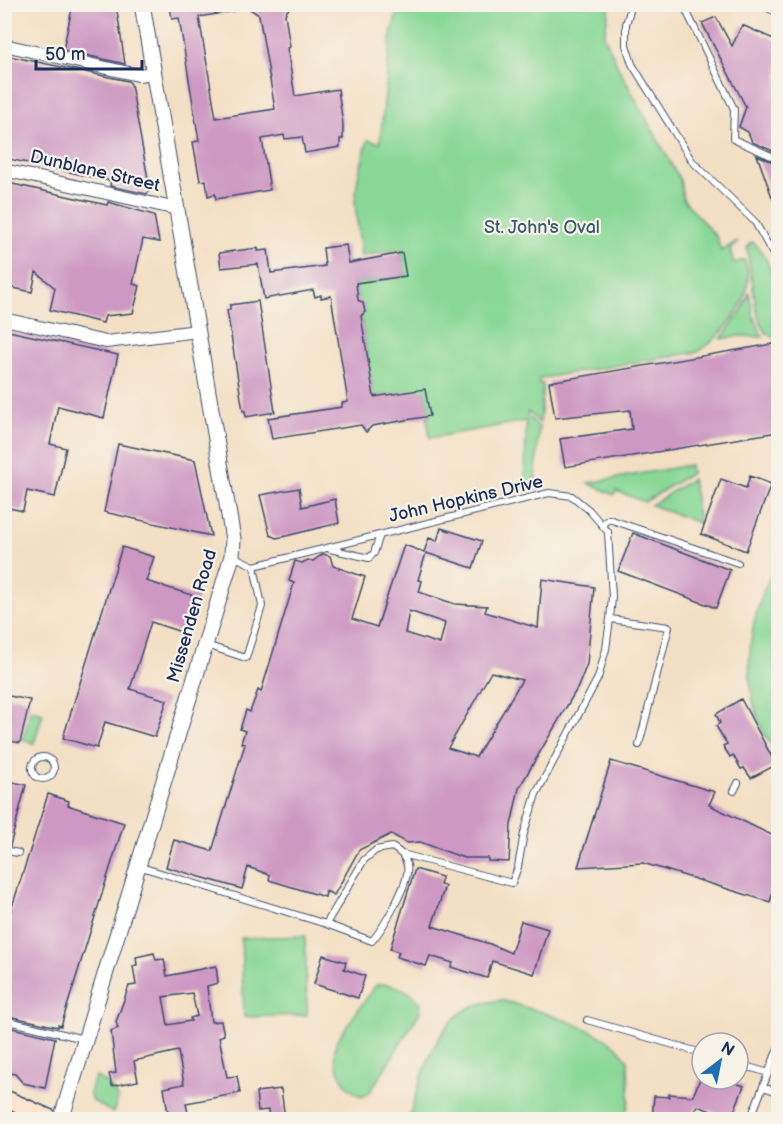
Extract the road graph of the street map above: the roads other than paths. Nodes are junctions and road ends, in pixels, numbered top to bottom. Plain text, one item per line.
1 (142, 4) edge
2 (632, 4) edge
3 (683, 4) edge
4 (759, 4) edge
5 (778, 13) edge
6 (4, 45) edge
7 (154, 73) junction
8 (778, 159) edge
9 (4, 170) edge
10 (177, 208) junction
11 (778, 263) edge
12 (4, 319) edge
13 (198, 331) junction
14 (602, 524) junction
15 (380, 535) junction
16 (326, 549) junction
17 (232, 556) junction
18 (738, 563) dead end
19 (254, 566) junction
20 (610, 620) junction
21 (205, 645) junction
22 (639, 745) dead end
23 (738, 783) dead end
24 (734, 790) dead end
25 (4, 850) edge
26 (18, 853) dead end
27 (402, 854) junction
28 (137, 866) junction
29 (326, 924) junction
30 (4, 1020) edge
31 (588, 1020) dead end
32 (85, 1039) junction
33 (778, 1048) edge
34 (690, 1050) edge
35 (750, 1067) edge
36 (769, 1073) junction
37 (764, 1087) junction
38 (778, 1092) edge
39 (4, 1098) edge
40 (54, 1119) edge
41 (61, 1119) edge
42 (750, 1119) edge

1 - 7 street, Missenden Road
2 - 11 lane
3 - 8 lane
4 - 5 lane
6 - 7 street
7 - 10 street, Missenden Road
9 - 10 street, Dunblane Street
10 - 13 street, Missenden Road
12 - 13 street
13 - 17 street, Missenden Road
14 - 15 lane, John Hopkins Drive
14 - 18 lane
14 - 20 lane
15 - 16 lane, John Hopkins Drive
15 - 16 lane
16 - 19 lane, John Hopkins Drive
17 - 19 lane
17 - 21 street, Missenden Road
19 - 21 lane
20 - 22 lane
20 - 27 lane
21 - 28 street, Missenden Road
23 - 24 lane
25 - 26 lane
27 - 29 lane
27 - 29 lane
28 - 29 lane
28 - 32 street, Missenden Road
30 - 32 lane
31 - 34 lane
32 - 41 street, Missenden Road
33 - 36 lane
35 - 36 lane
36 - 37 lane
37 - 38 lane
37 - 42 lane
39 - 40 main road

